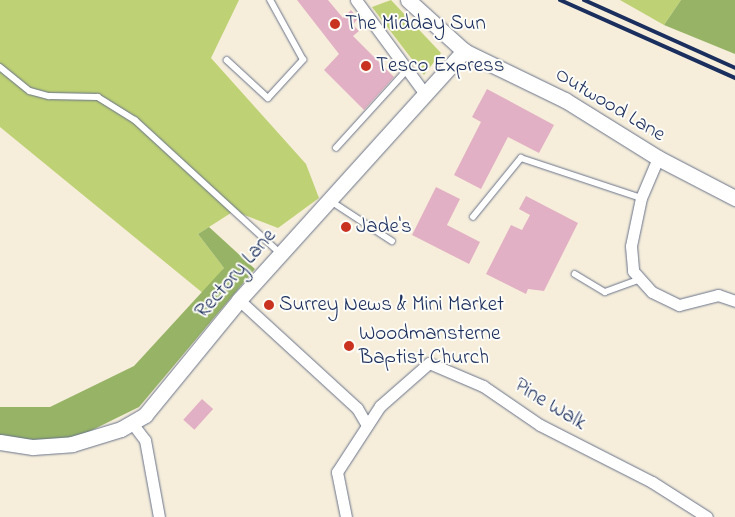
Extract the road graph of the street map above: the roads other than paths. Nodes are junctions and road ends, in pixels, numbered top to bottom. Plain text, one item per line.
1 (270, 0) edge
2 (408, 0) edge
3 (361, 2) edge
4 (464, 51) junction
5 (227, 60) dead end
6 (0, 67) edge
7 (408, 70) junction
8 (425, 94) junction
9 (336, 148) dead end
10 (658, 158) junction
11 (641, 198) junction
12 (735, 198) edge
13 (329, 200) junction
14 (473, 217) dead end
15 (392, 241) dead end
16 (280, 254) junction
17 (575, 274) dead end
18 (638, 280) junction
19 (239, 300) junction
20 (735, 301) edge
21 (380, 406) junction
22 (357, 408) junction
23 (132, 423) junction
24 (367, 425) junction
25 (0, 442) edge
26 (159, 517) edge
27 (346, 517) edge
28 (706, 517) edge

1 - 5 lane
2 - 4 main road, Outwood Lane
3 - 7 street
4 - 8 main road, Rectory Lane
4 - 10 main road, Outwood Lane
6 - 16 lane
7 - 8 street
7 - 9 lane
8 - 13 main road, Rectory Lane
10 - 11 street
10 - 12 main road, Outwood Lane
11 - 14 lane
11 - 18 street
13 - 15 lane
13 - 16 main road, Rectory Lane
16 - 19 main road, Rectory Lane
17 - 18 lane
18 - 20 street
19 - 22 street
19 - 23 main road, Rectory Lane
21 - 22 street
21 - 24 street, Pine Walk
21 - 28 street, Pine Walk
22 - 24 street
23 - 25 main road, Rectory Lane
23 - 26 street
24 - 27 street, Pine Walk

